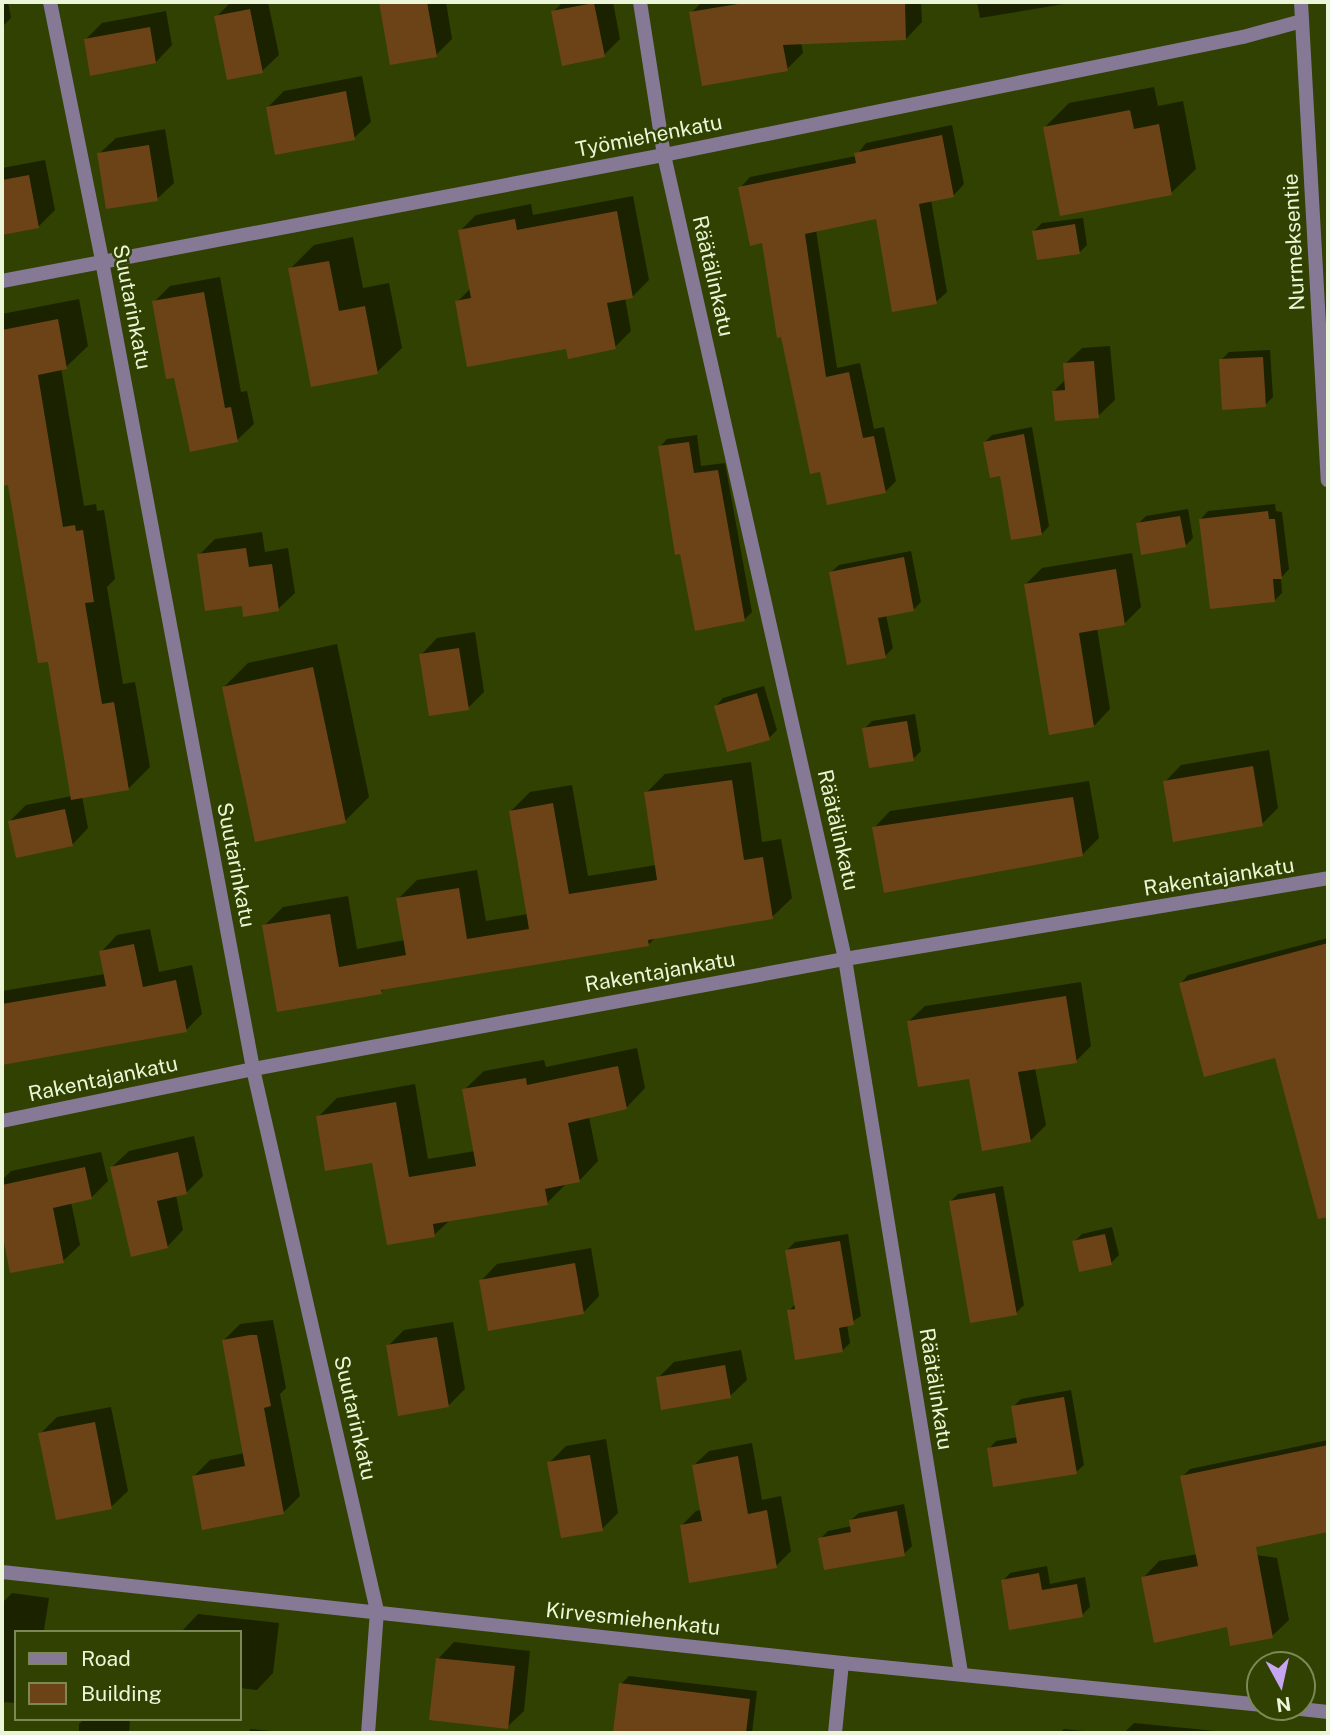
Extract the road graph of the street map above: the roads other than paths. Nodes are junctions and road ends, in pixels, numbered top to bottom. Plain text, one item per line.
1 (50, 2) edge
2 (640, 2) edge
3 (1301, 2) edge
4 (1301, 21) junction
5 (664, 155) junction
6 (102, 261) junction
7 (2, 281) edge
8 (1328, 480) edge
9 (1328, 878) edge
10 (845, 959) junction
11 (253, 1069) junction
12 (2, 1121) edge
13 (2, 1572) edge
14 (377, 1611) junction
15 (842, 1663) junction
16 (961, 1673) junction
17 (1246, 1703) edge
18 (368, 1733) edge
19 (835, 1733) edge

1 - 6 street, Suutarinkatu
2 - 5 street, Räätälinkatu
3 - 4 street, Nurmeksentie
4 - 5 street, Työmiehenkatu
4 - 8 street, Nurmeksentie
5 - 6 street, Työmiehenkatu
5 - 10 street, Räätälinkatu
6 - 7 street, Työmiehenkatu
6 - 11 street, Suutarinkatu
9 - 10 street, Rakentajankatu
10 - 11 street, Rakentajankatu
10 - 16 street, Räätälinkatu
11 - 12 street, Rakentajankatu
11 - 14 street, Suutarinkatu
13 - 14 street, Kirvesmiehenkatu
14 - 15 street, Kirvesmiehenkatu
14 - 18 street, Suutarinkatu
15 - 16 street, Kirvesmiehenkatu
15 - 19 street
16 - 17 street, Kirvesmiehenkatu

